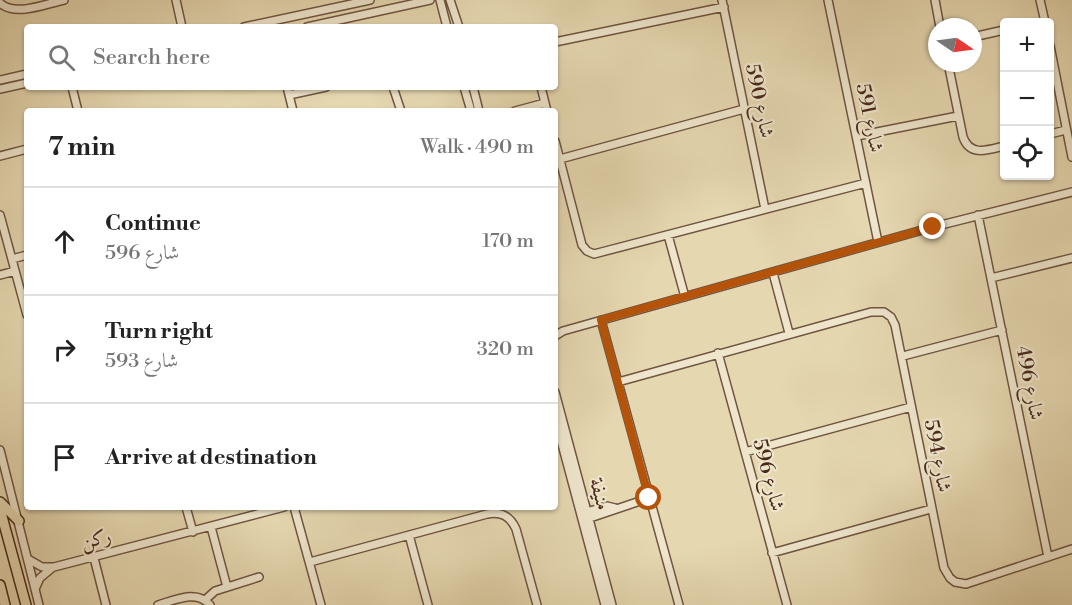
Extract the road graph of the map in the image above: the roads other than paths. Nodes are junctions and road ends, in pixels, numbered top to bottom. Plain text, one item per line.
1 (64, 0) edge
2 (176, 0) edge
3 (370, 0) edge
4 (430, 0) edge
5 (440, 0) edge
6 (450, 0) edge
7 (828, 0) edge
8 (935, 0) edge
9 (1040, 0) edge
10 (0, 3) edge
11 (723, 4) edge
12 (938, 18) edge
13 (1042, 18) edge
14 (181, 24) edge
15 (258, 24) edge
16 (321, 24) edge
17 (446, 24) edge
18 (458, 24) edge
19 (1000, 31) edge
20 (982, 35) edge
21 (558, 41) edge
22 (1054, 67) edge
23 (950, 72) edge
24 (24, 75) edge
25 (0, 80) edge
26 (24, 84) edge
27 (0, 89) edge
28 (74, 90) edge
29 (394, 90) edge
30 (465, 90) edge
31 (475, 90) edge
32 (542, 90) edge
33 (288, 91) edge
34 (545, 103) junction
35 (77, 108) edge
36 (292, 108) edge
37 (400, 108) edge
38 (470, 108) edge
39 (478, 108) edge
40 (526, 108) edge
41 (546, 108) edge
42 (744, 109) junction
43 (958, 116) junction
44 (1066, 130) junction
45 (1054, 133) edge
46 (857, 136) junction
47 (1000, 147) edge
48 (24, 150) edge
49 (558, 152) edge
50 (0, 156) edge
51 (1072, 157) edge
52 (560, 159) junction
53 (866, 183) junction
54 (1072, 192) edge
55 (765, 209) junction
56 (0, 214) edge
57 (978, 215) junction
58 (668, 235) junction
59 (878, 242) junction
60 (24, 256) edge
61 (1072, 258) edge
62 (12, 259) junction
63 (15, 271) junction
64 (773, 273) junction
65 (0, 275) edge
66 (991, 278) junction
67 (685, 297) junction
68 (24, 304) edge
69 (601, 320) junction
70 (559, 330) edge
71 (1002, 330) junction
72 (789, 333) junction
73 (718, 353) junction
74 (903, 356) junction
75 (618, 382) junction
76 (911, 407) junction
77 (558, 416) edge
78 (560, 432) edge
79 (0, 450) edge
80 (745, 452) junction
81 (649, 498) junction
82 (0, 502) edge
83 (0, 509) edge
84 (931, 509) junction
85 (187, 510) edge
86 (273, 510) edge
87 (295, 510) edge
88 (584, 516) junction
89 (19, 521) junction
90 (211, 527) junction
91 (193, 532) junction
92 (409, 535) junction
93 (1072, 549) edge
94 (772, 553) junction
95 (1048, 557) junction
96 (94, 558) junction
97 (28, 559) junction
98 (310, 562) junction
99 (54, 567) junction
100 (259, 577) dead end
101 (0, 585) edge
102 (227, 587) junction
103 (35, 589) junction
104 (208, 602) edge
105 (607, 604) edge
106 (5, 605) edge
107 (26, 605) edge
108 (39, 605) edge
109 (106, 605) edge
110 (158, 605) edge
111 (321, 605) edge
112 (428, 605) edge
113 (537, 605) edge
114 (679, 605) edge
115 (787, 605) edge

1 - 10 street
2 - 14 street
3 - 15 street
4 - 16 street
5 - 17 street
6 - 18 street
7 - 46 street, شارع 591
8 - 12 street
9 - 13 street
11 - 21 street
11 - 42 street, شارع 590
19 - 20 street
22 - 44 street
23 - 43 street
24 - 25 street
26 - 27 street
28 - 35 street
29 - 37 street
30 - 38 street
31 - 39 street
32 - 34 street
33 - 36 street
34 - 40 street
34 - 41 street
42 - 52 street
42 - 55 street, شارع 590
43 - 46 street
43 - 47 street
44 - 45 street
44 - 51 street
46 - 53 street, شارع 591
48 - 50 street
49 - 52 street
52 - 58 street
53 - 55 street
53 - 59 street, شارع 591
54 - 57 street
55 - 58 street
56 - 62 street
57 - 59 street
57 - 66 street, شارع 496
58 - 67 street
59 - 64 street
60 - 62 street
61 - 66 street
62 - 63 street
63 - 65 street
63 - 68 street
64 - 67 street
64 - 72 street
66 - 71 street, شارع 496
67 - 69 street
69 - 70 street
69 - 75 street
71 - 74 street
71 - 95 street, شارع 496
72 - 73 street, شارع 594
72 - 74 street, شارع 594
73 - 75 street, شارع 594
73 - 80 street, شارع 596
74 - 76 street, شارع 594
75 - 81 street
76 - 80 street
76 - 84 street, شارع 594
77 - 78 street, منيفة
78 - 88 street, منيفة
79 - 89 street
80 - 94 street, شارع 596
81 - 88 street
81 - 114 street
82 - 89 main road
83 - 107 main road
84 - 94 street
84 - 95 street, شارع 594
85 - 91 street
86 - 90 street, ركن
87 - 98 street
88 - 105 street, منيفة
89 - 97 street
90 - 91 street, ركن
90 - 102 street
91 - 96 street, ركن
92 - 98 street
92 - 112 street
92 - 113 street
93 - 95 street, شارع 594
94 - 115 street, شارع 596
96 - 99 street, ركن
96 - 109 street
97 - 99 street, ركن
97 - 103 street
98 - 111 street
99 - 103 street
100 - 102 street
101 - 106 main road
102 - 104 street
103 - 108 street
104 - 110 street

